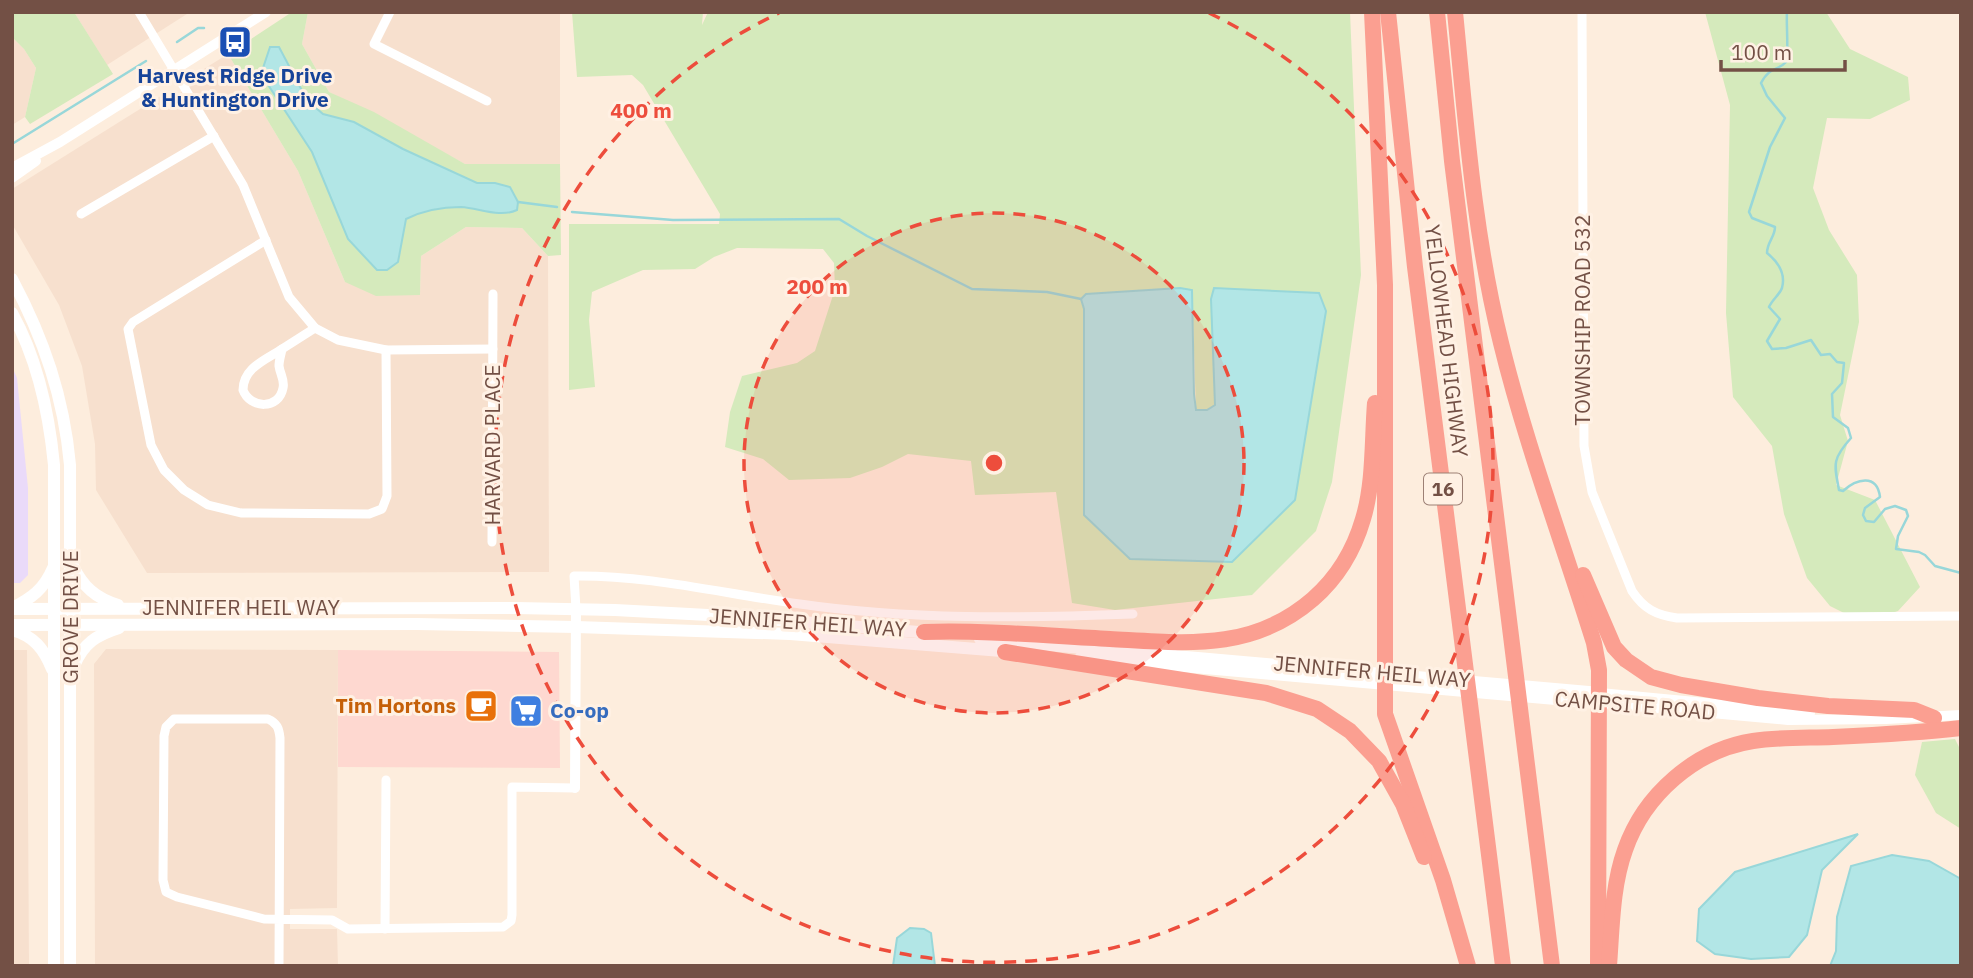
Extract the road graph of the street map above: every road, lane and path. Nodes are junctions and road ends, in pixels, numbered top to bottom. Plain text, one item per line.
1 (139, 12) edge
2 (266, 12) edge
3 (390, 12) edge
4 (1372, 12) edge
5 (1388, 12) edge
6 (1437, 12) edge
7 (1455, 12) edge
8 (1582, 12) edge
9 (175, 70) junction
10 (487, 101) dead end
11 (214, 136) junction
12 (60, 142) junction
13 (12, 168) edge
14 (12, 178) edge
15 (81, 214) dead end
16 (266, 240) junction
17 (12, 279) edge
18 (493, 294) dead end
19 (12, 313) edge
20 (1385, 321) junction
21 (315, 328) junction
22 (282, 349) junction
23 (493, 349) junction
24 (386, 350) junction
25 (1536, 459) junction
26 (492, 542) dead end
27 (71, 561) junction
28 (55, 565) junction
29 (12, 608) edge
30 (55, 609) junction
31 (71, 609) junction
32 (128, 609) junction
33 (576, 609) junction
34 (1133, 614) dead end
35 (1961, 616) edge
36 (55, 625) junction
37 (71, 625) junction
38 (130, 625) junction
39 (576, 627) junction
40 (12, 628) edge
41 (924, 632) junction
42 (1005, 652) junction
43 (71, 673) junction
44 (55, 675) junction
45 (1384, 678) junction
46 (1548, 693) junction
47 (1600, 698) junction
48 (1961, 715) edge
49 (1934, 718) junction
50 (1961, 728) edge
51 (386, 780) dead end
52 (575, 788) joint
53 (279, 921) junction
54 (385, 929) junction
55 (54, 966) edge
56 (70, 966) edge
57 (279, 966) edge
58 (1467, 966) edge
59 (1503, 966) edge
60 (1552, 966) edge
61 (1598, 966) edge
62 (1608, 966) edge

1 - 9 street
2 - 9 street
3 - 10 street
4 - 20 highway
5 - 59 highway, YELLOWHEAD HIGHWAY / 16
6 - 60 highway, YELLOWHEAD HIGHWAY / 16
7 - 25 highway
8 - 35 street, TOWNSHIP ROAD 532
9 - 11 street
9 - 12 street
11 - 15 street
11 - 16 street
12 - 13 street
12 - 14 street
16 - 21 street
16 - 24 street
17 - 27 main road, GROVE DRIVE
18 - 23 street, HARVARD PLACE
19 - 28 main road, GROVE DRIVE
20 - 41 highway
20 - 45 highway
21 - 22 street
21 - 24 street
22 - 22 street
23 - 24 street
23 - 26 street, HARVARD PLACE
25 - 47 highway
25 - 49 highway
27 - 31 main road, GROVE DRIVE
27 - 32 main road
28 - 29 main road
28 - 30 main road, GROVE DRIVE
29 - 30 main road, JENNIFER HEIL WAY
30 - 31 main road, JENNIFER HEIL WAY
30 - 36 main road, GROVE DRIVE
31 - 32 main road, JENNIFER HEIL WAY
31 - 37 main road, GROVE DRIVE
32 - 33 main road, JENNIFER HEIL WAY
33 - 34 street, JENNIFER HEIL WAY
33 - 39 street
33 - 41 main road, JENNIFER HEIL WAY
36 - 37 main road, JENNIFER HEIL WAY
36 - 40 main road, JENNIFER HEIL WAY
36 - 44 main road, GROVE DRIVE
37 - 38 main road, JENNIFER HEIL WAY
37 - 43 main road, GROVE DRIVE
38 - 39 main road, JENNIFER HEIL WAY
38 - 43 main road
39 - 42 main road, JENNIFER HEIL WAY
39 - 52 street
40 - 44 main road
41 - 45 main road, JENNIFER HEIL WAY
42 - 45 main road, JENNIFER HEIL WAY
42 - 58 highway
43 - 56 main road, GROVE DRIVE
44 - 55 main road, GROVE DRIVE
45 - 46 main road, CAMPSITE ROAD
45 - 46 main road, JENNIFER HEIL WAY
45 - 58 highway
46 - 47 main road, CAMPSITE ROAD
47 - 49 street, CAMPSITE ROAD
47 - 61 highway
48 - 49 street, CAMPSITE ROAD
50 - 62 highway
51 - 54 street
52 - 54 street
53 - 53 street
53 - 54 street
53 - 57 street

